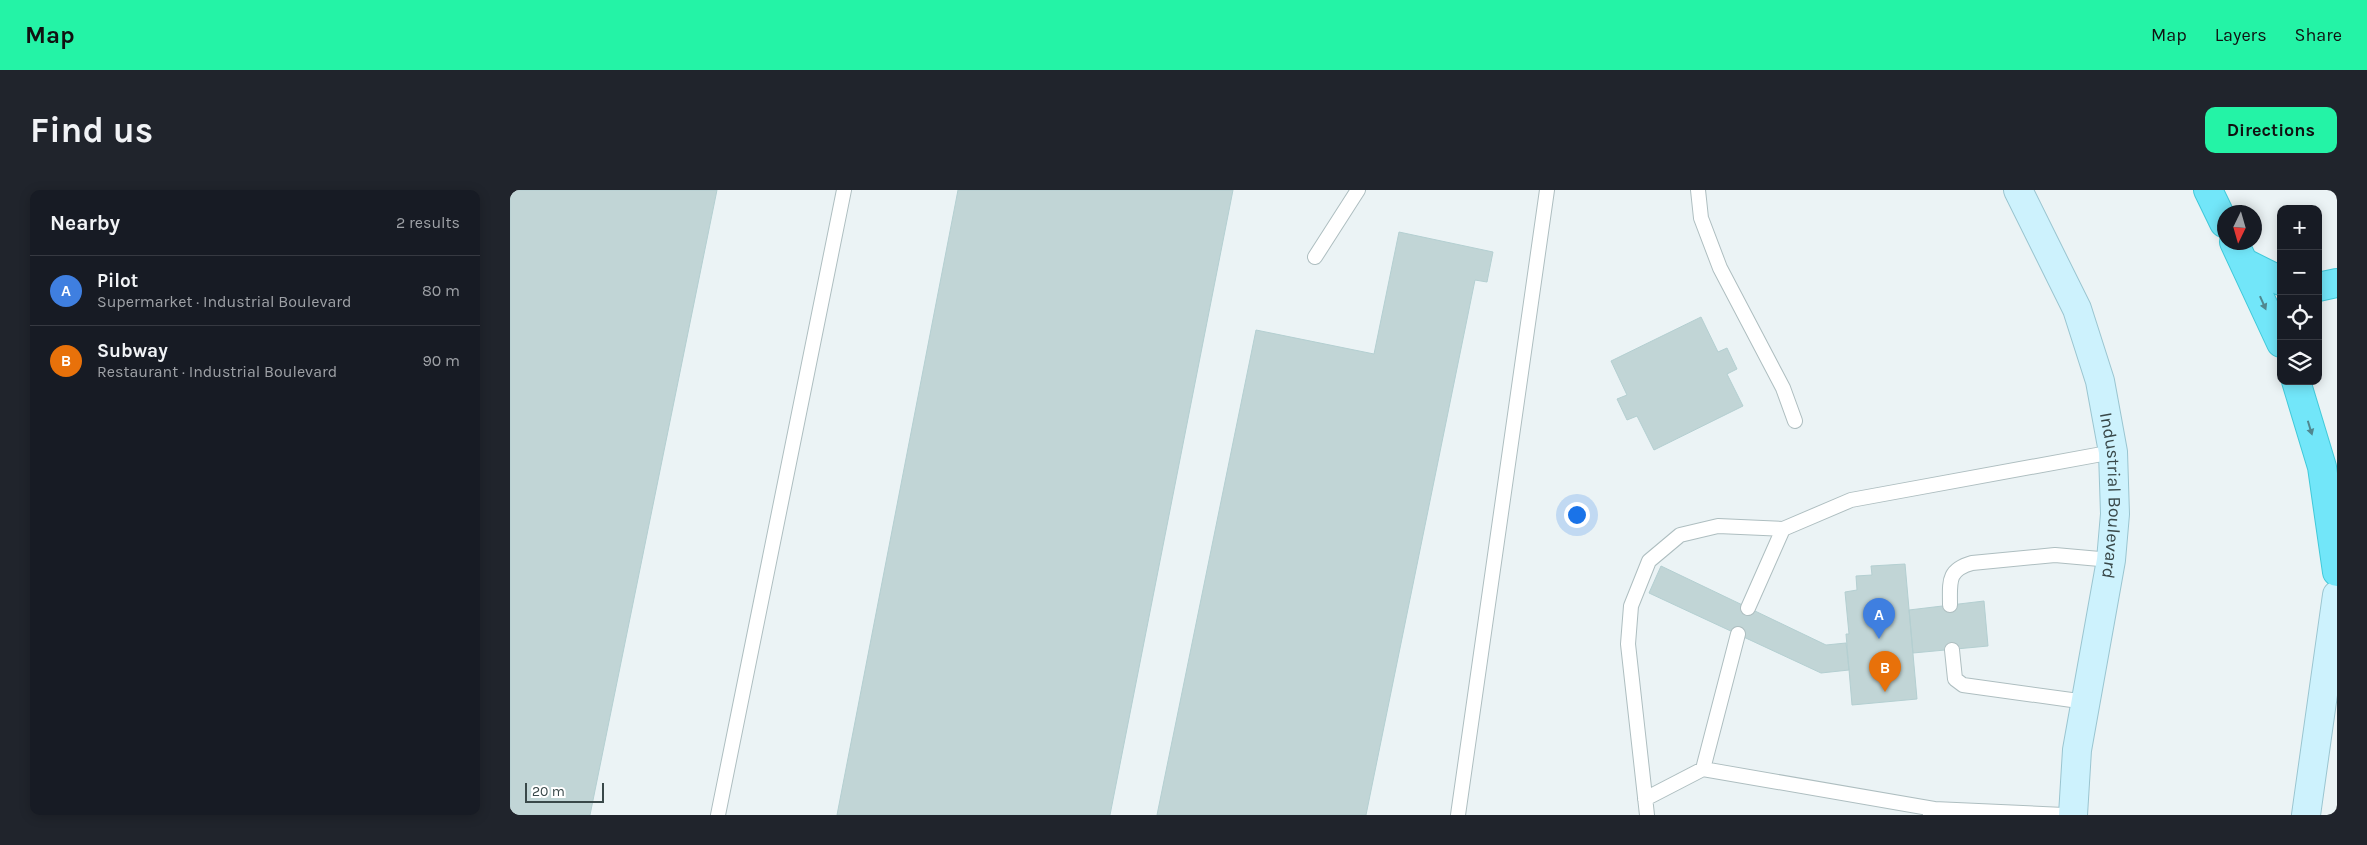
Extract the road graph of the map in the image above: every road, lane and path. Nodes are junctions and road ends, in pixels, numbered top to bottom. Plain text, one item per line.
1 (844, 190) edge
2 (1358, 190) edge
3 (1547, 190) edge
4 (1698, 190) edge
5 (2018, 190) edge
6 (2208, 190) edge
7 (2217, 208) edge
8 (2240, 253) edge
9 (1315, 257) dead end
10 (2277, 278) edge
11 (2337, 283) edge
12 (2322, 286) edge
13 (2280, 340) edge
14 (2297, 385) edge
15 (1795, 421) dead end
16 (2113, 452) junction
17 (1783, 529) junction
18 (2111, 560) junction
19 (2337, 572) edge
20 (2337, 595) edge
21 (1950, 605) dead end
22 (1748, 608) dead end
23 (1738, 634) dead end
24 (1952, 650) dead end
25 (2086, 702) junction
26 (1702, 769) junction
27 (1645, 800) junction
28 (1932, 812) edge
29 (718, 815) edge
30 (1458, 815) edge
31 (1647, 815) edge
32 (2064, 815) edge
33 (2073, 815) edge
34 (2306, 815) edge

1 - 29 lane
2 - 9 lane
3 - 30 lane
4 - 15 lane
5 - 16 street, Industrial Boulevard
6 - 7 highway
8 - 10 highway
8 -> 13 highway
11 - 12 highway
14 -> 19 highway
16 - 17 lane
16 - 18 street, Industrial Boulevard
17 - 22 lane
17 - 27 lane
18 - 21 lane
18 - 25 street, Industrial Boulevard
20 - 34 street
23 - 26 lane
24 - 25 lane
25 - 33 street, Industrial Boulevard
26 - 27 lane
26 - 28 lane
27 - 31 lane
28 - 32 lane

